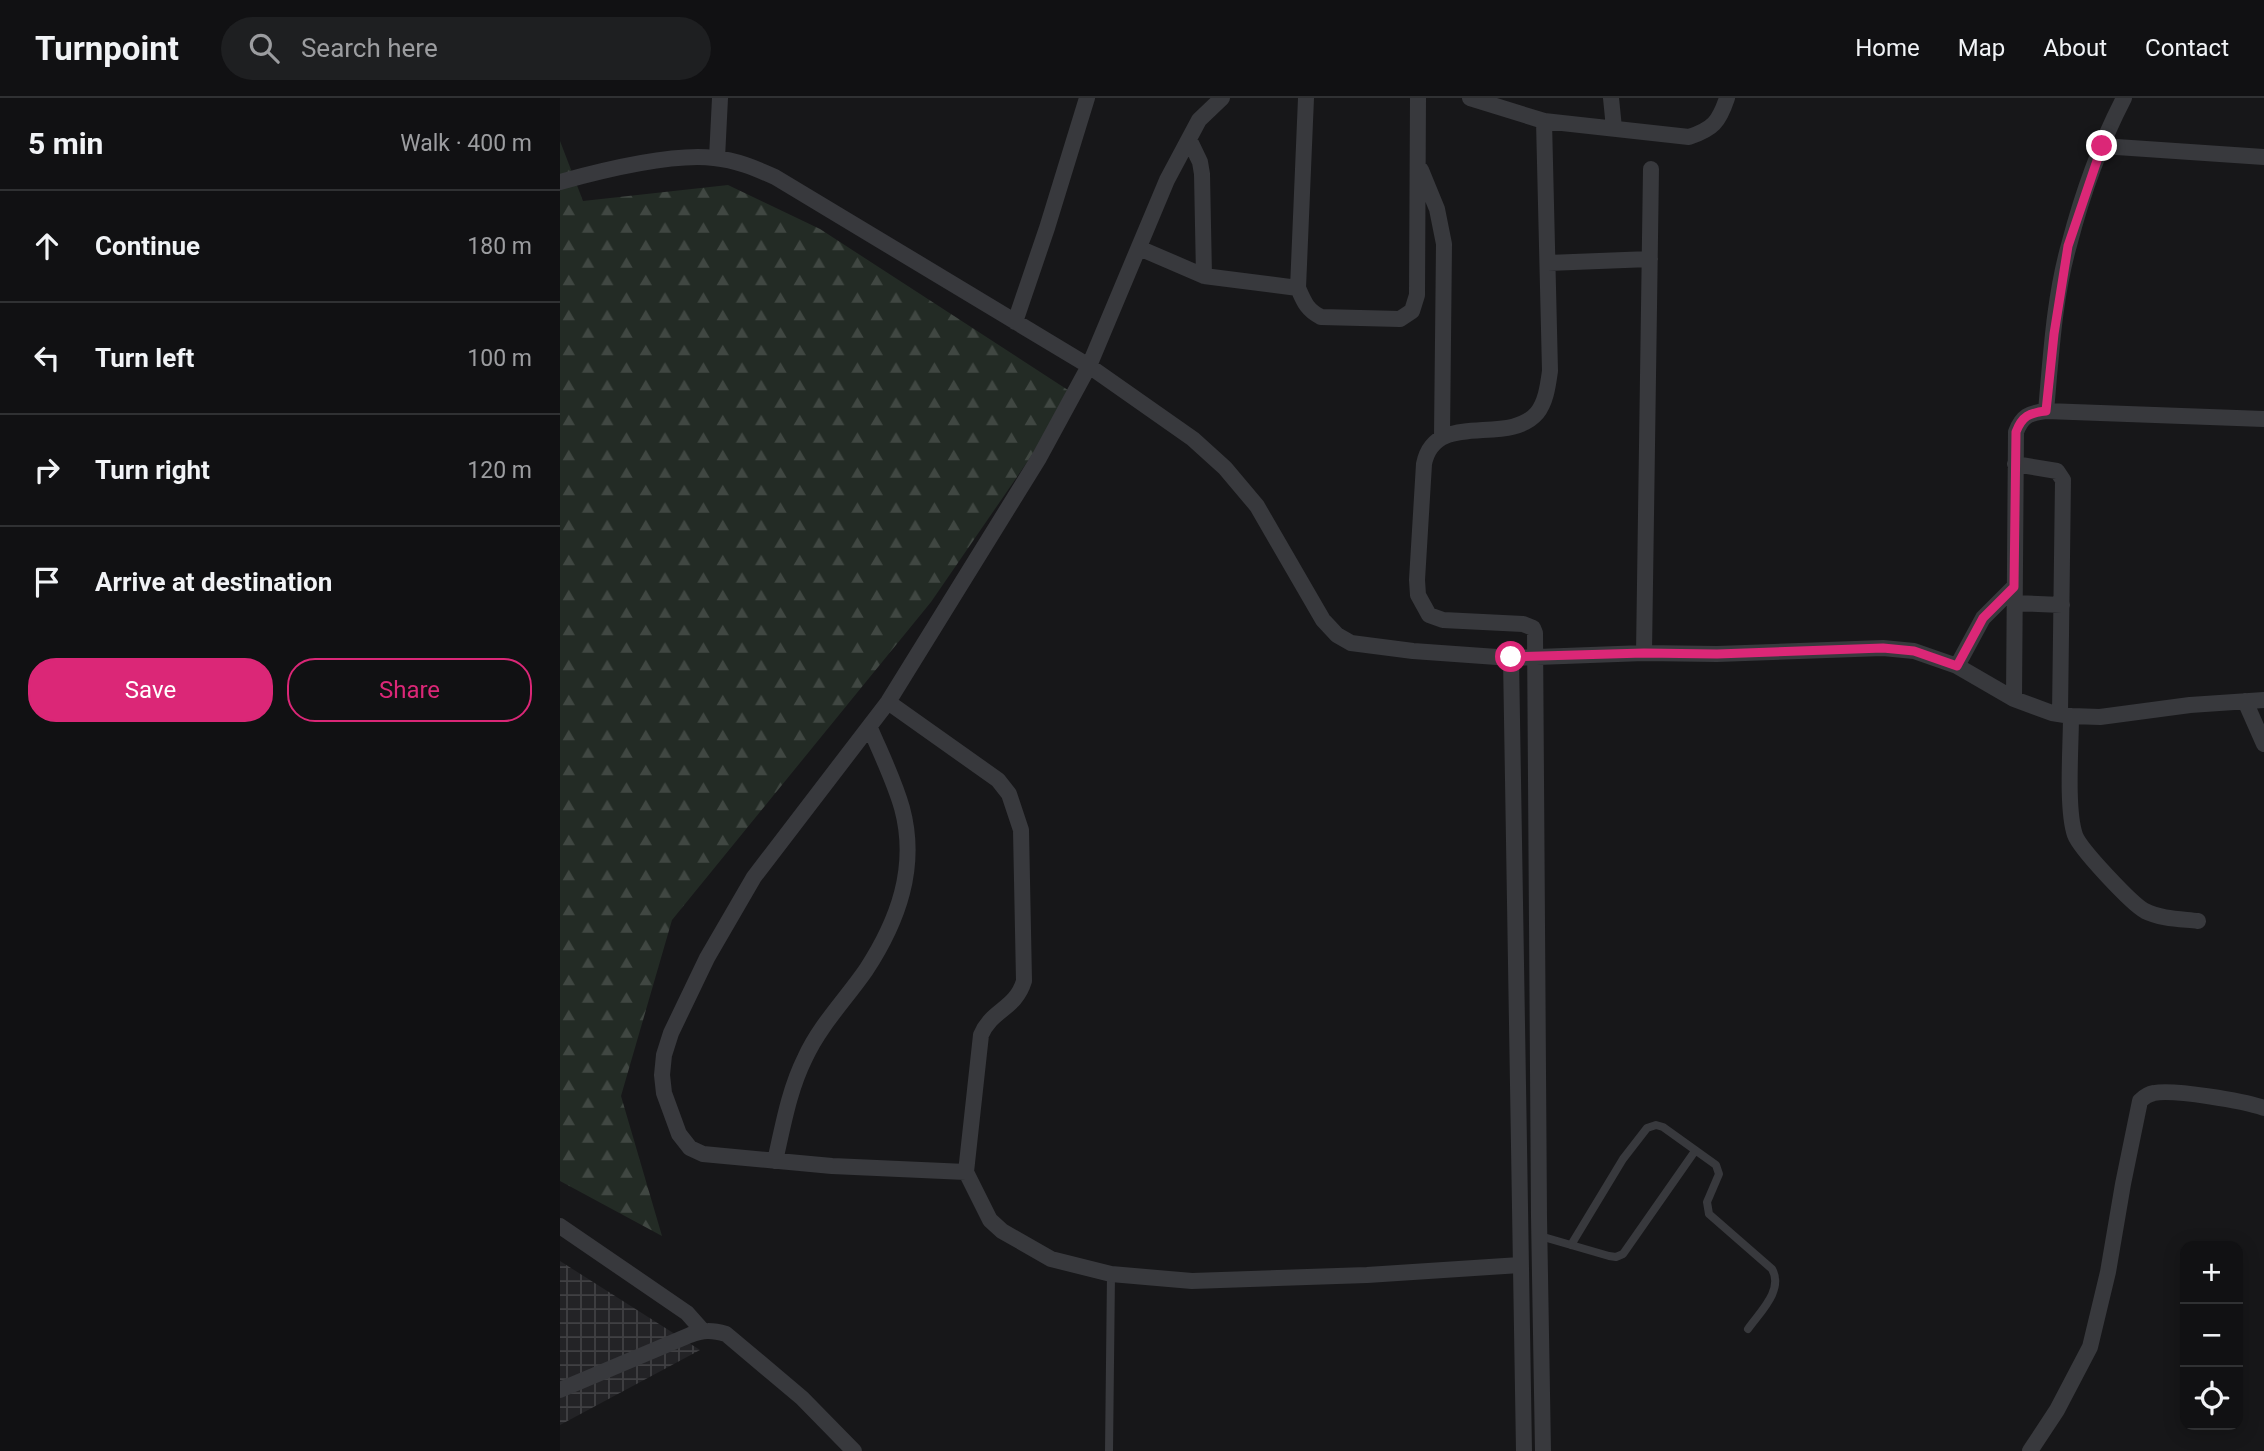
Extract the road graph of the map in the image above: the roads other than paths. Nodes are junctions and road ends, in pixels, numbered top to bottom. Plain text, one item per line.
1 (720, 98) edge
2 (1087, 98) edge
3 (1222, 98) edge
4 (1306, 98) edge
5 (1418, 98) edge
6 (1471, 98) edge
7 (1611, 98) edge
8 (1727, 98) edge
9 (2124, 98) edge
10 (1544, 121) junction
11 (1614, 128) junction
12 (1189, 139) junction
13 (2102, 146) junction
14 (2264, 157) edge
15 (717, 158) junction
16 (1418, 162) junction
17 (1651, 169) dead end
18 (560, 182) edge
19 (1139, 248) junction
20 (1650, 260) junction
21 (1548, 263) junction
22 (1204, 276) junction
23 (1298, 288) junction
24 (1014, 323) junction
25 (1089, 366) junction
26 (2046, 411) junction
27 (2264, 419) edge
28 (1441, 436) junction
29 (2015, 464) junction
30 (2014, 595) junction
31 (2062, 605) junction
32 (1644, 653) junction
33 (1511, 657) junction
34 (1535, 657) junction
35 (1957, 666) junction
36 (2014, 699) junction
37 (2264, 699) edge
38 (2245, 701) junction
39 (888, 702) junction
40 (2065, 715) junction
41 (870, 728) junction
42 (2264, 744) edge
43 (2198, 921) dead end
44 (2264, 1108) edge
45 (1695, 1151) junction
46 (775, 1161) junction
47 (966, 1172) junction
48 (560, 1226) edge
49 (1540, 1236) junction
50 (1571, 1245) junction
51 (1520, 1265) junction
52 (1111, 1274) junction
53 (1541, 1285) junction
54 (1520, 1286) junction
55 (1748, 1329) dead end
56 (703, 1331) junction
57 (560, 1390) edge
58 (854, 1451) edge
59 (1109, 1451) edge
60 (1524, 1451) edge
61 (1543, 1451) edge
62 (2030, 1451) edge

1 - 15 street
2 - 24 street
3 - 12 street
4 - 23 street
5 - 16 street
6 - 10 street
7 - 11 street
8 - 11 street
9 - 13 street
10 - 11 street
10 - 21 street
12 - 19 street
12 - 22 street
13 - 14 street
13 - 26 street
15 - 18 street
15 - 24 street
16 - 23 street
16 - 28 street
17 - 20 street
19 - 22 street
19 - 25 street
20 - 21 street
20 - 32 street
21 - 28 street
22 - 23 street
24 - 25 street
25 - 33 street
25 - 39 street
26 - 27 street
26 - 29 street
28 - 34 street
29 - 30 street
29 - 31 street
30 - 31 street
30 - 35 street
30 - 36 street
31 - 40 street
32 - 34 street
32 - 35 street
33 - 34 street
33 - 51 street
34 - 49 street
35 - 36 street
36 - 40 street
37 - 38 street
38 - 40 street
38 - 42 street
39 - 41 street
39 - 47 street
40 - 43 street
41 - 46 street
41 - 46 street
44 - 62 street
45 - 50 lane
45 - 50 lane
45 - 55 lane
46 - 47 street
47 - 52 street
48 - 56 street
49 - 50 lane
49 - 53 street
51 - 52 street
51 - 54 street
52 - 59 lane
53 - 54 street
53 - 61 street
54 - 60 street
56 - 57 street
56 - 58 street

